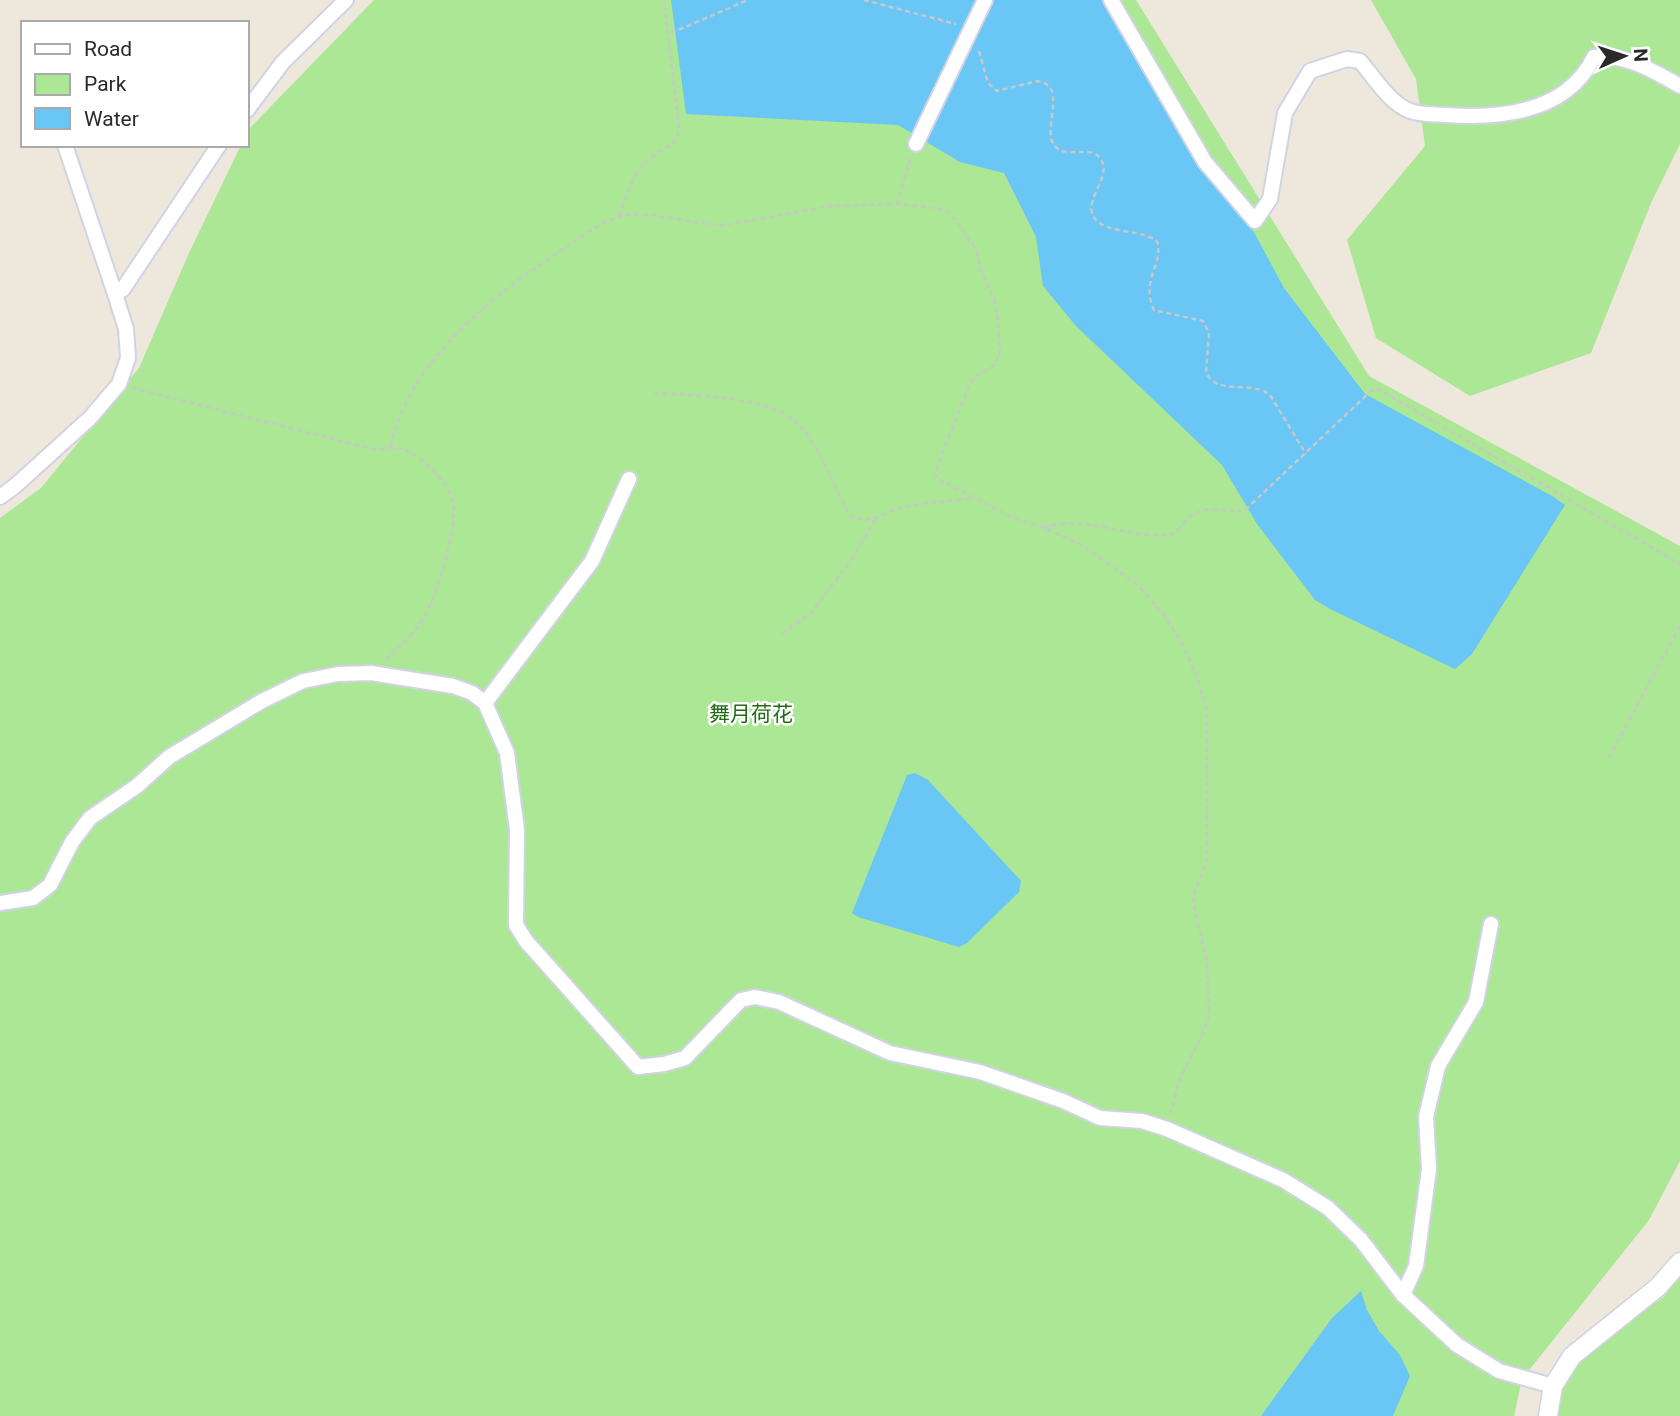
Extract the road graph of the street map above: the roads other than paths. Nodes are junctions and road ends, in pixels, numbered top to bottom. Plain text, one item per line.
1 (346, 0) edge
2 (985, 0) edge
3 (1111, 0) edge
4 (1680, 86) edge
5 (248, 109) edge
6 (916, 144) road end
7 (66, 147) edge
8 (218, 147) edge
9 (115, 294) junction
10 (629, 479) dead end
11 (0, 497) edge
12 (485, 703) junction
13 (0, 903) edge
14 (1491, 924) dead end
15 (1680, 1262) edge
16 (1404, 1295) junction
17 (1553, 1386) junction
18 (1548, 1416) edge

1 - 5 street
2 - 6 street
3 - 4 street
7 - 9 street
8 - 9 street
9 - 11 street
10 - 12 street
12 - 13 street
12 - 16 street
14 - 16 street
15 - 17 street
16 - 17 street
17 - 18 street

